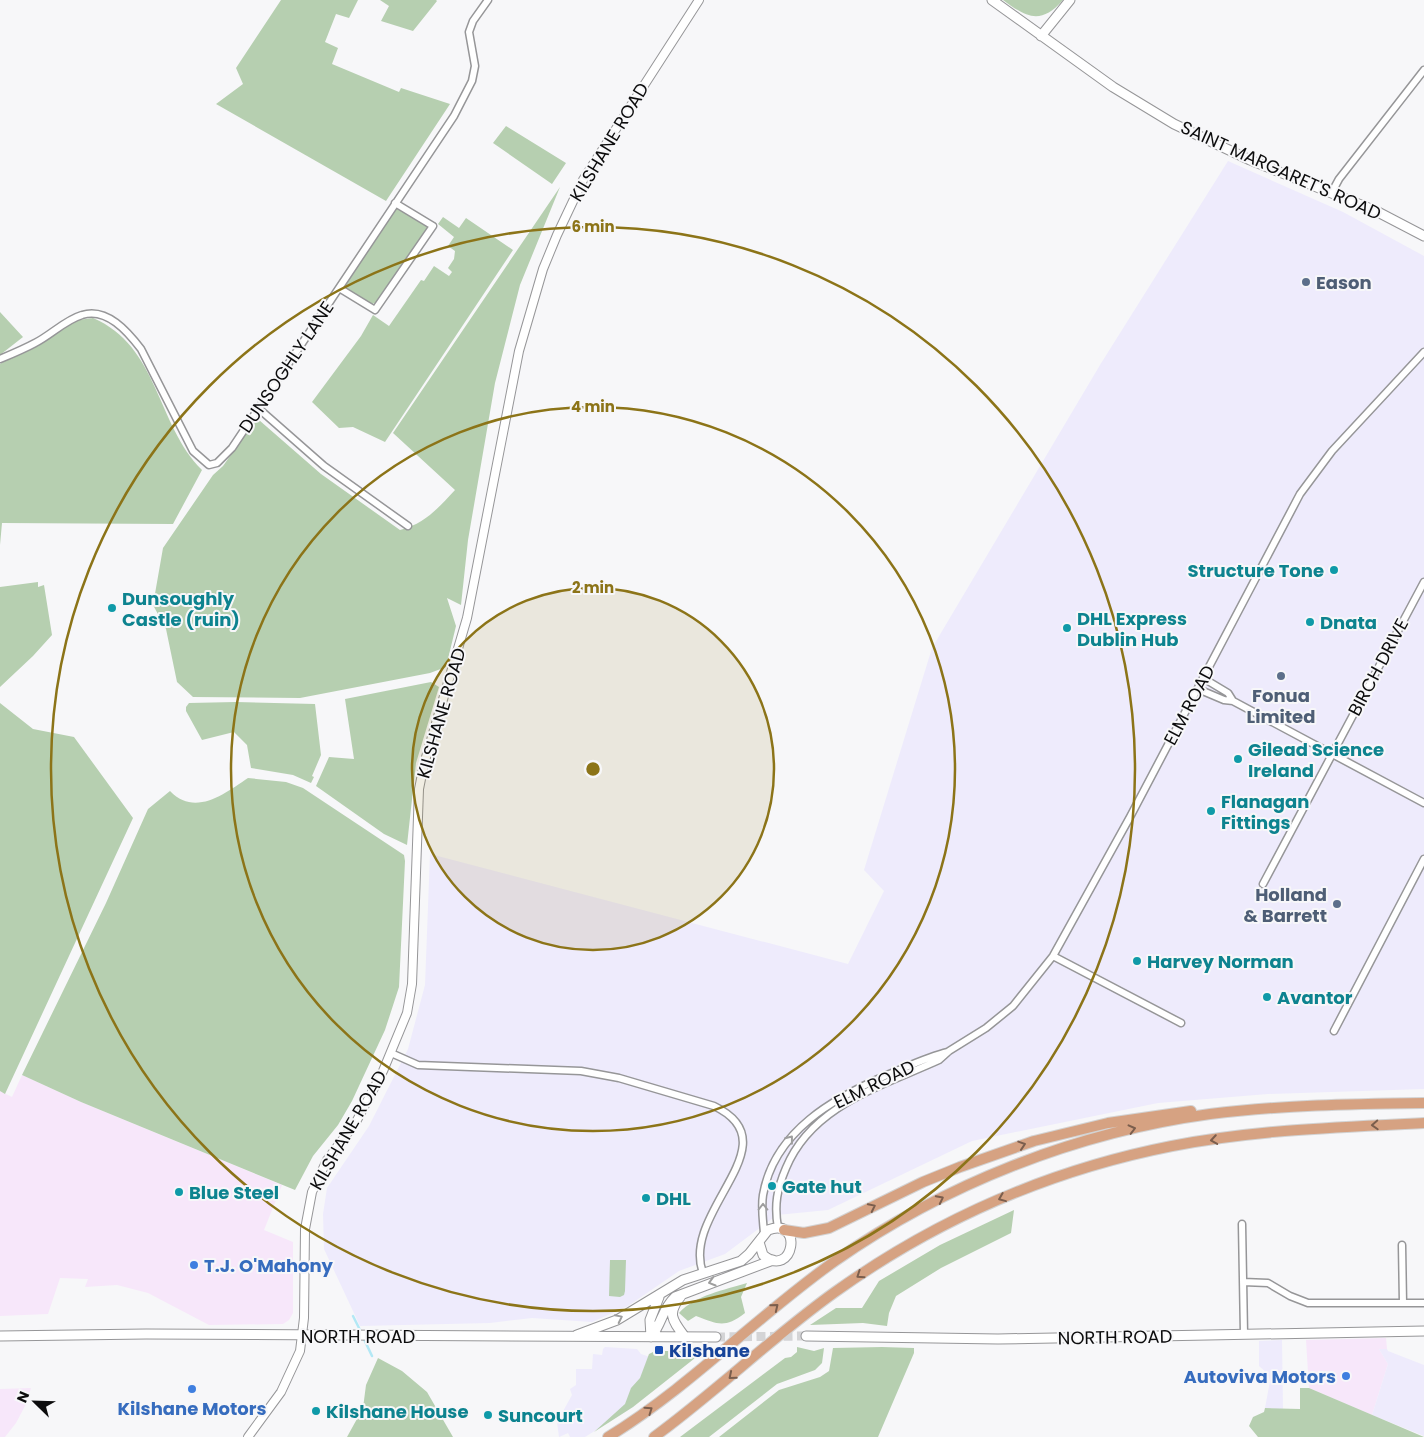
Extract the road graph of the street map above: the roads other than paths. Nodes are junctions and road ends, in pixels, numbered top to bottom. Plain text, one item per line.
1 (488, 0) edge
2 (699, 0) edge
3 (992, 0) edge
4 (1070, 0) edge
5 (1042, 36) junction
6 (1424, 70) edge
7 (1332, 192) junction
8 (395, 204) junction
9 (1424, 236) edge
10 (339, 288) junction
11 (1424, 352) edge
12 (0, 359) edge
13 (258, 408) junction
14 (408, 526) dead end
15 (1424, 582) edge
16 (1204, 678) junction
17 (1198, 689) junction
18 (1233, 701) junction
19 (1331, 755) junction
20 (1424, 803) edge
21 (1424, 859) edge
22 (1262, 884) dead end
23 (1053, 956) junction
24 (1181, 1023) dead end
25 (1334, 1031) dead end
26 (949, 1051) junction
27 (391, 1053) junction
28 (1424, 1099) edge
29 (1424, 1103) edge
30 (1424, 1124) edge
31 (1242, 1224) dead end
32 (781, 1229) junction
33 (762, 1237) junction
34 (1402, 1245) dead end
35 (773, 1260) junction
36 (703, 1273) junction
37 (1243, 1282) junction
38 (685, 1292) junction
39 (660, 1295) junction
40 (1403, 1303) junction
41 (1424, 1303) edge
42 (1424, 1331) edge
43 (1244, 1334) junction
44 (0, 1336) edge
45 (303, 1336) junction
46 (574, 1336) junction
47 (806, 1336) tunnel mouth
48 (651, 1337) junction
49 (685, 1337) junction
50 (716, 1337) tunnel mouth
51 (248, 1437) edge
52 (608, 1437) edge
53 (654, 1437) edge

1 - 8 street, DUNSOGHLY LANE
2 - 27 street, KILSHANE ROAD
3 - 5 main road, SAINT MARGARET'S ROAD
4 - 5 main road
5 - 7 main road, SAINT MARGARET'S ROAD
6 - 7 street
7 - 9 main road, SAINT MARGARET'S ROAD
8 - 10 street, DUNSOGHLY LANE
8 - 10 street
10 - 13 street, DUNSOGHLY LANE
11 - 16 street, ELM ROAD
12 - 13 street, DUNSOGHLY LANE
13 - 14 street
15 - 19 street, BIRCH DRIVE
16 - 17 street, ELM ROAD
16 - 18 street
17 - 18 street
17 - 23 street, ELM ROAD
18 - 19 street
19 - 20 street
19 - 22 street, BIRCH DRIVE
21 - 25 street
23 - 24 street
23 - 26 street, ELM ROAD
26 - 32 street, ELM ROAD
33 -> 26 street, ELM ROAD
27 - 36 street
27 - 45 street, KILSHANE ROAD
32 -> 28 highway
52 -> 29 highway
30 -> 53 highway
31 - 37 street
32 - 33 main road
32 - 35 main road
33 - 35 main road
33 - 36 main road
34 - 40 street
35 -> 38 main road
36 - 39 main road
37 - 40 street
37 - 43 street
38 - 48 main road
38 - 49 main road
46 -> 39 main road
39 - 48 main road
40 - 41 street
42 - 43 main road, NORTH ROAD
43 - 47 main road, NORTH ROAD
44 - 45 main road, NORTH ROAD
45 - 46 main road, NORTH ROAD
45 - 51 street, KILSHANE ROAD
46 - 48 main road, NORTH ROAD
48 - 49 main road, NORTH ROAD
49 - 50 main road, NORTH ROAD

